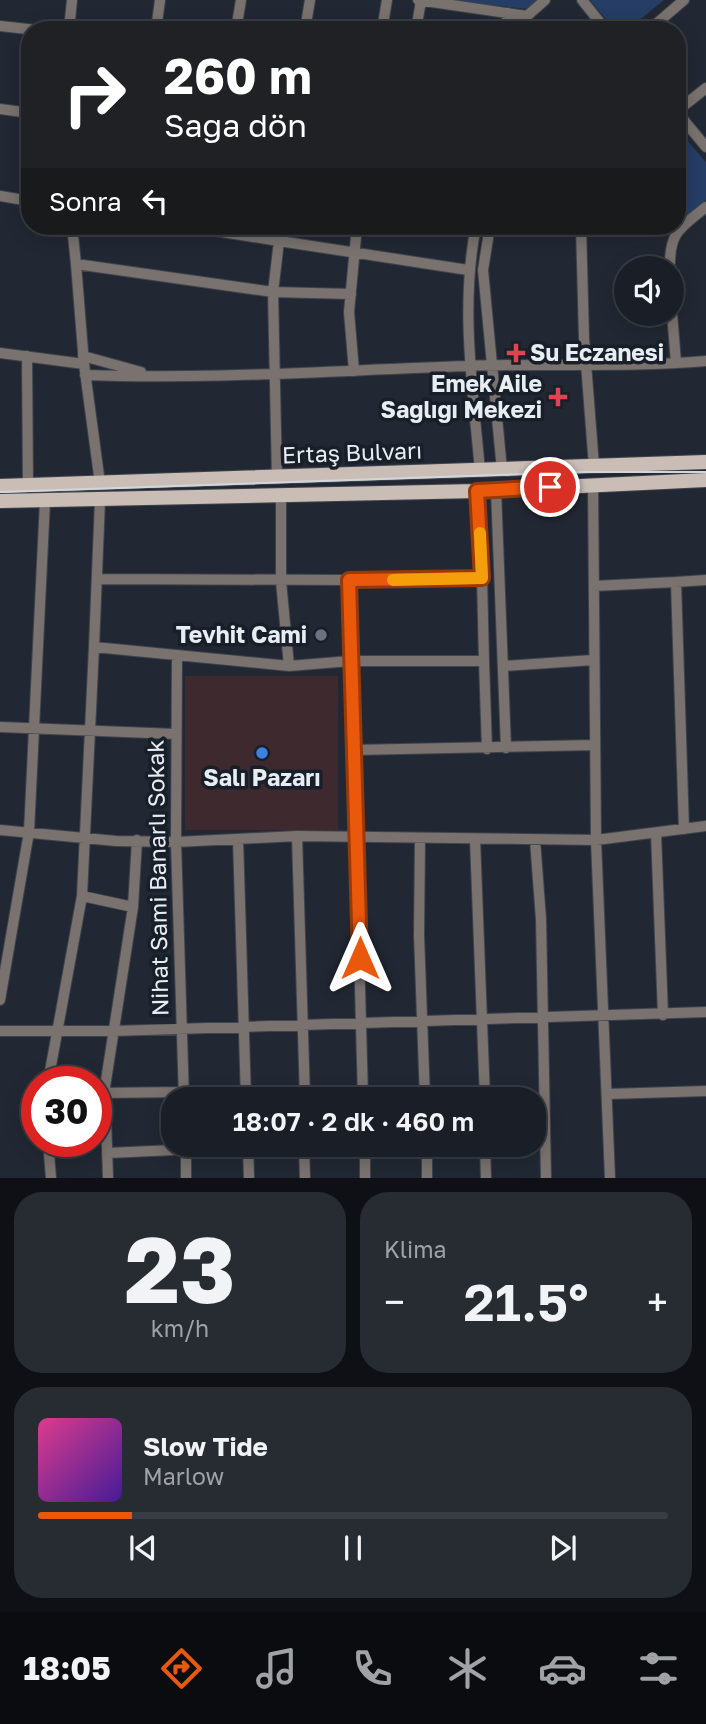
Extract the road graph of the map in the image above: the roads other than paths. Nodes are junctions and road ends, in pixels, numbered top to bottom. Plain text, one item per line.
1 (72, 0) edge
2 (160, 0) edge
3 (240, 0) edge
4 (310, 0) edge
5 (387, 0) edge
6 (419, 0) edge
7 (544, 0) edge
8 (582, 0) edge
9 (684, 0) edge
10 (509, 13) junction
11 (527, 16) junction
12 (70, 21) edge
13 (157, 21) edge
14 (237, 21) edge
15 (306, 21) edge
16 (384, 21) edge
17 (417, 21) edge
18 (507, 21) edge
19 (526, 21) edge
20 (599, 21) edge
21 (660, 21) edge
22 (0, 26) edge
23 (21, 28) edge
24 (706, 88) edge
25 (686, 104) edge
26 (0, 109) edge
27 (21, 112) edge
28 (686, 122) edge
29 (706, 147) edge
30 (0, 197) edge
31 (21, 200) edge
32 (706, 207) edge
33 (686, 223) edge
34 (73, 235) edge
35 (241, 235) edge
36 (356, 235) edge
37 (474, 235) edge
38 (489, 235) edge
39 (581, 235) edge
40 (673, 235) edge
41 (279, 241) junction
42 (354, 251) junction
43 (669, 256) edge
44 (76, 264) junction
45 (468, 270) junction
46 (273, 292) junction
47 (351, 295) junction
48 (673, 326) edge
49 (0, 354) edge
50 (27, 356) junction
51 (706, 361) edge
52 (676, 363) junction
53 (84, 365) junction
54 (471, 366) junction
55 (490, 366) junction
56 (588, 367) junction
57 (354, 371) junction
58 (274, 373) junction
59 (150, 375) junction
60 (706, 462) edge
61 (594, 466) junction
62 (502, 470) junction
63 (480, 471) junction
64 (277, 478) junction
65 (706, 480) edge
66 (100, 483) junction
67 (593, 484) junction
68 (0, 486) edge
69 (28, 486) junction
70 (496, 490) junction
71 (477, 491) junction
72 (281, 494) junction
73 (100, 500) junction
74 (0, 501) edge
75 (45, 501) junction
76 (482, 578) junction
77 (97, 579) junction
78 (349, 580) junction
79 (706, 580) edge
80 (281, 581) junction
81 (676, 582) junction
82 (594, 586) junction
83 (94, 647) junction
84 (177, 655) junction
85 (593, 660) junction
86 (484, 661) junction
87 (350, 662) junction
88 (289, 666) junction
89 (503, 666) junction
90 (35, 726) junction
91 (0, 727) edge
92 (92, 729) junction
93 (175, 734) junction
94 (595, 745) junction
95 (506, 748) junction
96 (486, 749) junction
97 (353, 750) junction
98 (706, 826) edge
99 (684, 829) junction
100 (0, 830) edge
101 (29, 832) junction
102 (656, 833) junction
103 (297, 836) junction
104 (357, 838) junction
105 (420, 838) junction
106 (238, 839) junction
107 (475, 839) junction
108 (137, 840) junction
109 (535, 840) junction
110 (596, 840) junction
111 (86, 841) junction
112 (176, 842) junction
113 (82, 896) junction
114 (133, 907) junction
115 (0, 1000) edge
116 (706, 1012) edge
117 (663, 1015) junction
118 (605, 1016) junction
119 (541, 1017) junction
120 (481, 1018) junction
121 (362, 1021) junction
122 (423, 1021) junction
123 (302, 1023) junction
124 (243, 1025) junction
125 (182, 1028) junction
126 (0, 1031) edge
127 (113, 1031) junction
128 (57, 1032) junction
129 (51, 1066) edge
130 (106, 1066) edge
131 (184, 1087) edge
132 (246, 1087) edge
133 (305, 1087) edge
134 (363, 1087) edge
135 (425, 1087) edge
136 (484, 1087) edge
137 (706, 1091) edge
138 (112, 1093) edge
139 (161, 1094) edge
140 (608, 1094) junction
141 (161, 1149) edge
142 (112, 1153) edge
143 (49, 1157) edge
144 (108, 1157) edge
145 (186, 1157) edge
146 (248, 1157) edge
147 (304, 1157) edge
148 (365, 1157) edge
149 (427, 1157) edge
150 (485, 1157) edge
151 (51, 1178) edge
152 (108, 1178) edge
153 (186, 1178) edge
154 (248, 1178) edge
155 (305, 1178) edge
156 (365, 1178) edge
157 (427, 1178) edge
158 (486, 1178) edge
159 (546, 1178) edge
160 (610, 1178) edge

1 - 12 street
2 - 13 street
3 - 14 street
4 - 15 street
5 - 16 street
6 - 10 street
6 - 17 street
7 - 11 street
8 - 20 street
9 - 21 street
10 - 11 street
10 - 18 street
11 - 19 street
22 - 23 street
24 - 25 street
26 - 27 street
28 - 29 street
30 - 31 street
32 - 33 street
34 - 44 street
35 - 41 street
36 - 42 street
37 - 45 street
38 - 55 street
39 - 56 street
40 - 43 street
41 - 42 street
41 - 46 street
42 - 45 street
42 - 47 street
44 - 46 street
44 - 53 street
45 - 54 street
46 - 47 street
46 - 58 street
47 - 57 street
48 - 52 street
49 - 50 street
50 - 53 street
50 - 69 street
51 - 52 street
52 - 56 street
53 - 59 street
53 - 59 street
53 - 66 street
54 - 55 street
54 - 57 street
54 - 63 street
55 - 56 street
55 - 62 street
56 - 61 street
57 - 58 street
58 - 59 street
58 - 64 street
60 - 61 main road, Ertaş Bulvarı
61 - 62 main road, Ertaş Bulvarı
62 - 63 main road, Ertaş Bulvarı
63 - 64 main road, Ertaş Bulvarı
64 - 66 main road, Ertaş Bulvarı
65 - 67 main road, Ertaş Bulvarı
66 - 69 main road, Ertaş Bulvarı
67 - 70 main road, Ertaş Bulvarı
67 - 82 street
68 - 69 main road, Ertaş Bulvarı
70 - 71 main road, Ertaş Bulvarı
70 - 89 street
71 - 72 main road, Ertaş Bulvarı
71 - 76 street
72 - 73 main road, Ertaş Bulvarı
72 - 80 street
73 - 75 main road, Ertaş Bulvarı
73 - 77 street
74 - 75 main road, Ertaş Bulvarı
75 - 90 street
76 - 78 street
76 - 86 street
77 - 80 street
77 - 83 street
78 - 80 street
78 - 87 street
79 - 81 street
80 - 88 street
81 - 82 street
81 - 99 street
82 - 85 street
83 - 84 street
83 - 92 street
84 - 88 street
84 - 93 street, Nihat Sami Banarlı Sokak
85 - 89 street
85 - 94 street
86 - 87 street
86 - 96 street
87 - 88 street
87 - 97 street
89 - 95 street
90 - 91 street
90 - 92 street
90 - 101 street
92 - 93 street
92 - 111 street
93 - 112 street, Nihat Sami Banarlı Sokak
94 - 95 street
94 - 110 street
95 - 96 street
96 - 97 street
97 - 104 street
98 - 99 street
99 - 102 street
100 - 101 street
101 - 111 street
101 - 115 street
102 - 110 street
102 - 117 street
103 - 104 street
103 - 106 street
103 - 123 street
104 - 105 street
104 - 121 street
105 - 107 street
105 - 122 street
106 - 112 street
106 - 124 street
107 - 109 street
107 - 120 street
108 - 111 street
108 - 112 street
108 - 114 street
109 - 110 street
109 - 119 street
110 - 118 street
111 - 113 street
112 - 125 street, Nihat Sami Banarlı Sokak
113 - 114 street
113 - 128 street
114 - 127 street
116 - 117 street
117 - 118 street
118 - 119 street
118 - 140 street
119 - 120 street
119 - 159 street
120 - 122 street
120 - 136 street
121 - 122 street
121 - 123 street
121 - 134 street
122 - 135 street
123 - 124 street
123 - 133 street
124 - 125 street
124 - 132 street
125 - 127 street
125 - 131 street, Nihat Sami Banarlı Sokak
126 - 128 street
127 - 128 street
127 - 130 street
128 - 129 street
137 - 140 street
138 - 139 street
140 - 160 street
141 - 142 street
143 - 151 street
144 - 152 street
145 - 153 street
146 - 154 street
147 - 155 street
148 - 156 street
149 - 157 street
150 - 158 street

